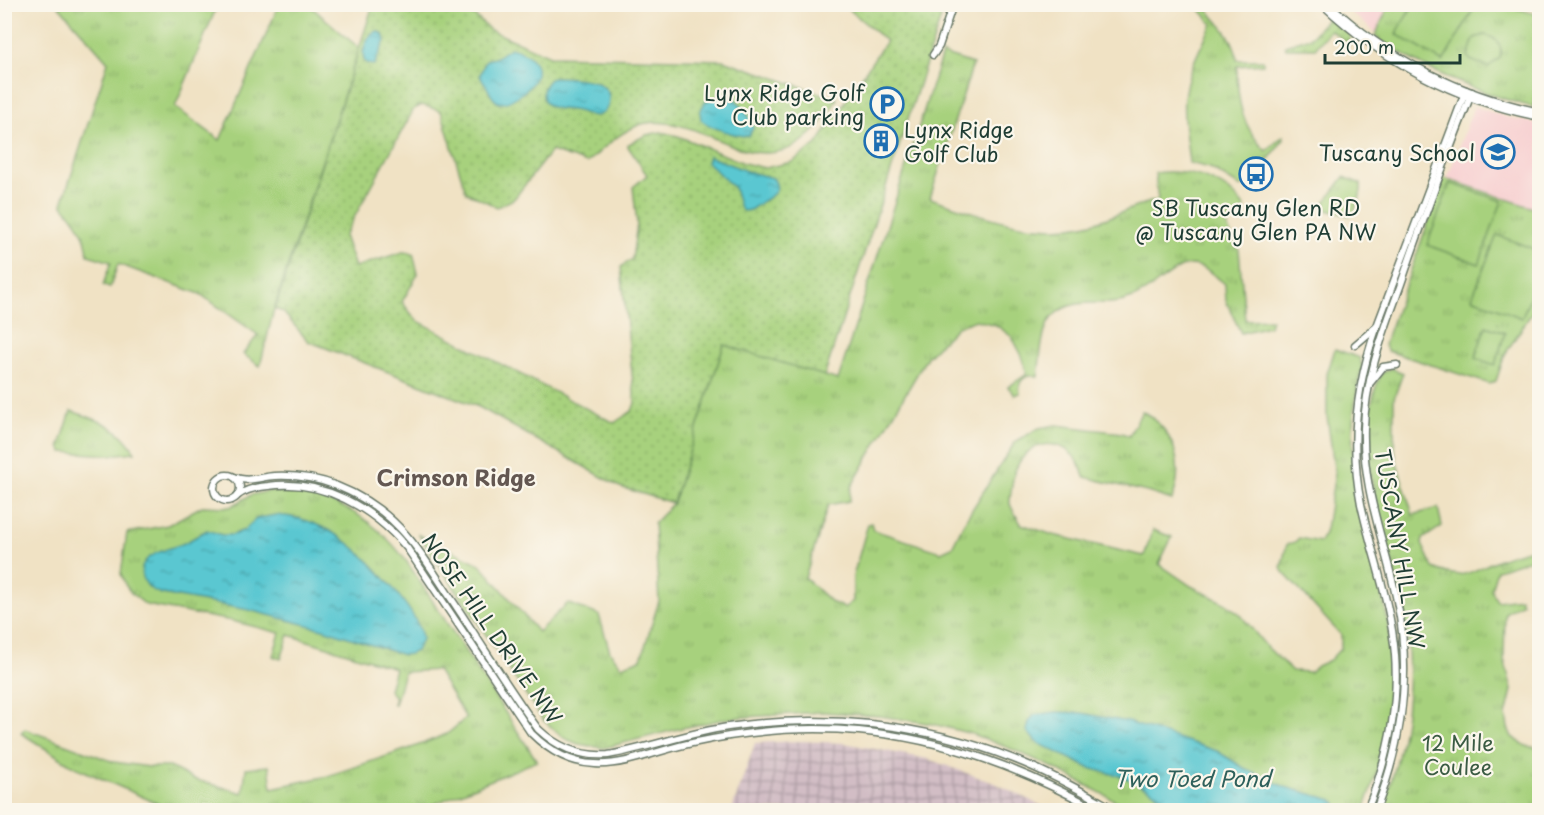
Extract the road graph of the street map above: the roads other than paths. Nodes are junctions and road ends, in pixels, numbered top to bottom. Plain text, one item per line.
1 (953, 4) edge
2 (1322, 4) edge
3 (1329, 4) edge
4 (933, 55) dead end
5 (1468, 94) junction
6 (1539, 112) edge
7 (1539, 117) edge
8 (1377, 326) junction
9 (1355, 345) dead end
10 (1397, 365) dead end
11 (1368, 388) junction
12 (234, 477) junction
13 (237, 496) junction
14 (399, 525) junction
15 (392, 532) junction
16 (1098, 810) edge
17 (1116, 810) edge
18 (1367, 810) edge
19 (1376, 810) edge

1 - 4 street
2 - 5 street
3 - 5 street
5 - 6 street
5 - 7 street
5 - 8 street, TUSCANY HILL NW
5 - 11 street, TUSCANY HILL NW
8 - 9 street
8 - 18 street, TUSCANY HILL NW
10 - 11 street
11 - 19 street, TUSCANY HILL NW
12 - 13 street
12 - 13 street
12 - 14 street, NOSE HILL DRIVE NW
13 - 15 street, NOSE HILL DRIVE NW
14 - 15 street
14 - 17 street, NOSE HILL DRIVE NW
15 - 16 street, NOSE HILL DRIVE NW

